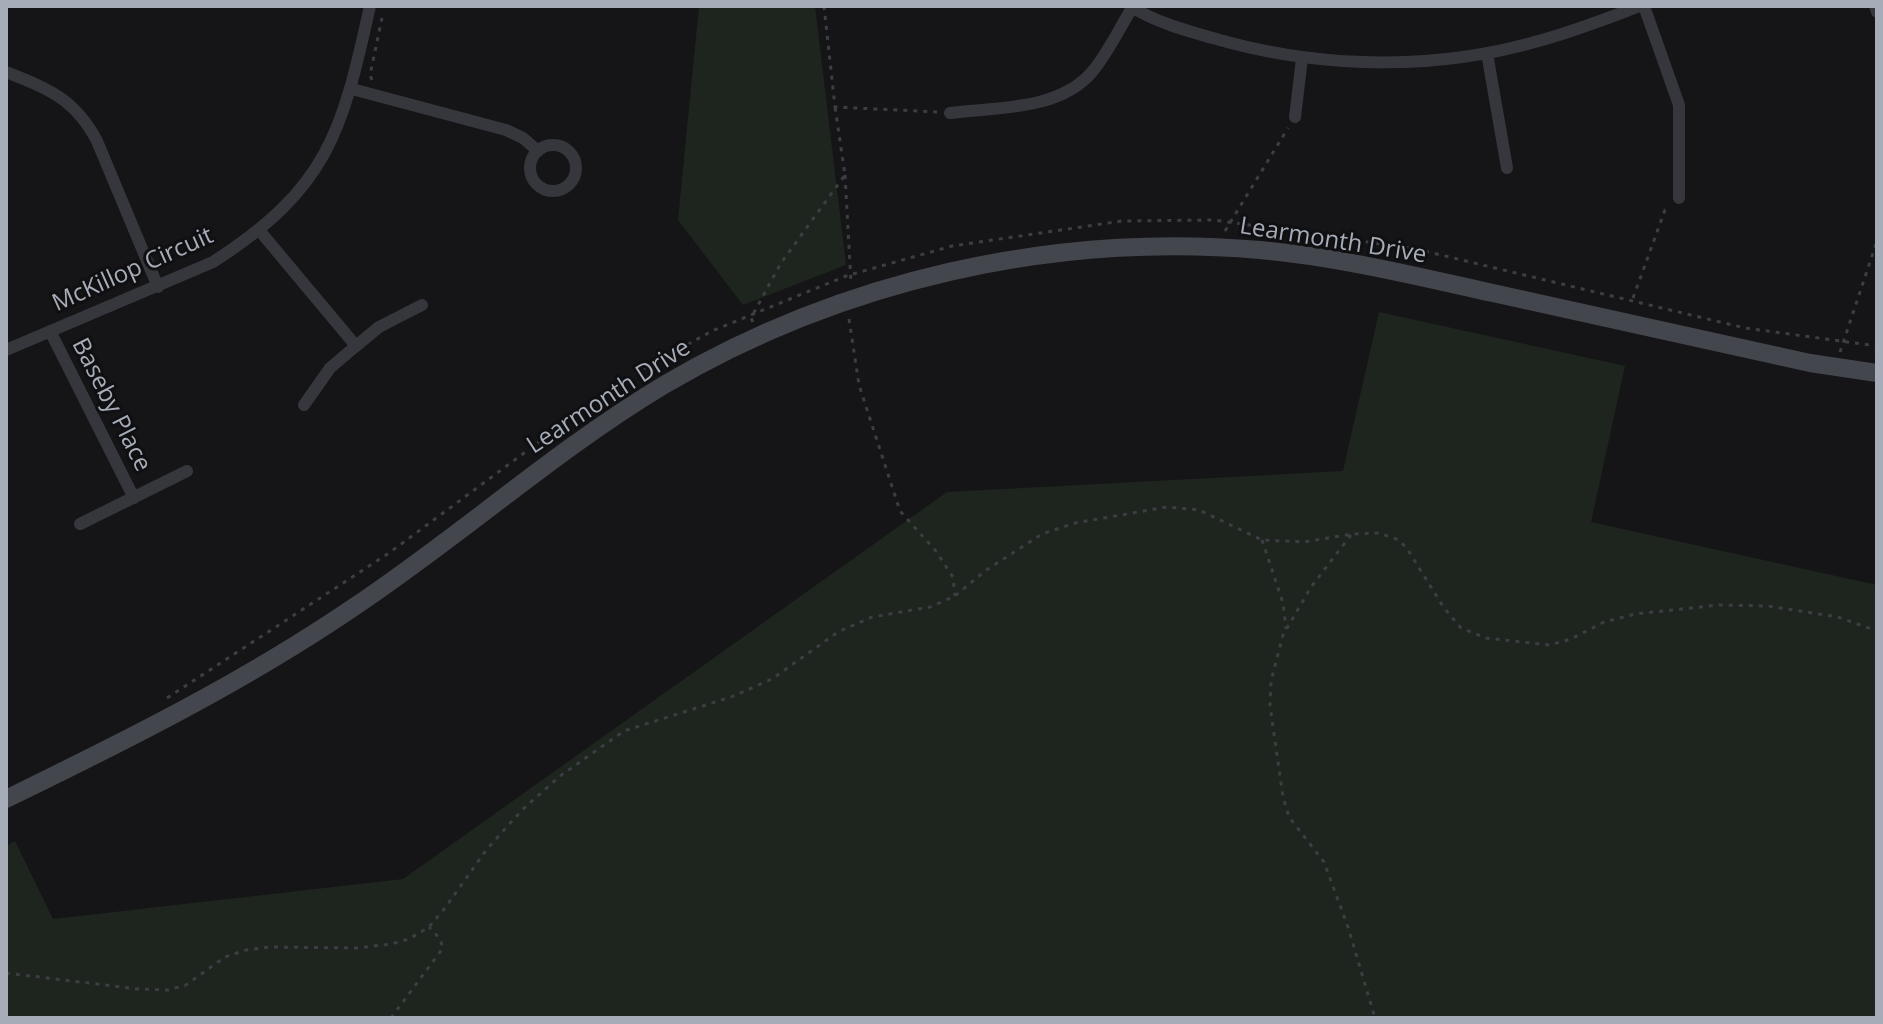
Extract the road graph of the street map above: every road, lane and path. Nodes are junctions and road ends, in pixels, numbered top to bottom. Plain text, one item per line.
1 (370, 6) edge
2 (385, 6) edge
3 (824, 6) edge
4 (1642, 6) edge
5 (1875, 6) edge
6 (1131, 7) edge
7 (1877, 12) edge
8 (1487, 53) junction
9 (1302, 58) junction
10 (6, 72) edge
11 (352, 89) junction
12 (376, 96) junction
13 (835, 107) junction
14 (950, 113) joint
15 (1295, 117) joint
16 (538, 151) dead end
17 (1507, 168) dead end
18 (845, 175) junction
19 (1679, 198) joint
20 (1231, 222) junction
21 (259, 230) junction
22 (1877, 241) edge
23 (1215, 248) junction
24 (851, 274) junction
25 (158, 287) junction
26 (1632, 300) junction
27 (850, 301) junction
28 (422, 305) dead end
29 (753, 314) junction
30 (1624, 322) junction
31 (50, 331) junction
32 (761, 336) junction
33 (1844, 342) junction
34 (356, 346) junction
35 (1877, 346) edge
36 (6, 350) edge
37 (1835, 367) junction
38 (1877, 373) edge
39 (304, 405) dead end
40 (187, 471) dead end
41 (134, 498) junction
42 (80, 524) dead end
43 (1352, 534) junction
44 (1262, 540) junction
45 (955, 596) junction
46 (1286, 629) junction
47 (1877, 631) edge
48 (168, 697) dead end
49 (6, 799) edge
50 (429, 927) junction
51 (6, 973) edge
52 (391, 1018) edge
53 (1375, 1018) edge

1 - 11 street, McKillop Circuit
2 - 12 path
3 - 13 path
4 - 8 street
4 - 19 street
5 - 7 street
6 - 9 street
6 - 14 street
8 - 9 street
8 - 17 street
9 - 15 street
10 - 25 street
11 - 12 street
11 - 21 street, McKillop Circuit
12 - 16 street
13 - 14 path
13 - 18 path
15 - 20 path
18 - 24 path
18 - 29 path
19 - 26 path
20 - 23 path
20 - 24 path
20 - 26 path
21 - 25 street, McKillop Circuit
21 - 34 street
22 - 33 path
23 - 27 street, Learmonth Drive
23 - 30 street, Learmonth Drive
24 - 27 path
24 - 29 path
25 - 31 street, McKillop Circuit
26 - 30 path
26 - 33 path
27 - 32 street, Learmonth Drive
27 - 45 path
28 - 34 street
29 - 32 path
29 - 48 path
30 - 37 street, Learmonth Drive
31 - 36 street, McKillop Circuit
31 - 41 street, Baseby Place
32 - 49 street, Learmonth Drive
33 - 35 path
33 - 37 path
34 - 39 street
37 - 38 street, Learmonth Drive
40 - 41 street, Baseby Place
41 - 42 street, Baseby Place
43 - 44 path
43 - 46 path
43 - 47 path
44 - 45 path
44 - 46 path
45 - 50 path
46 - 53 path
50 - 51 path
50 - 52 path

